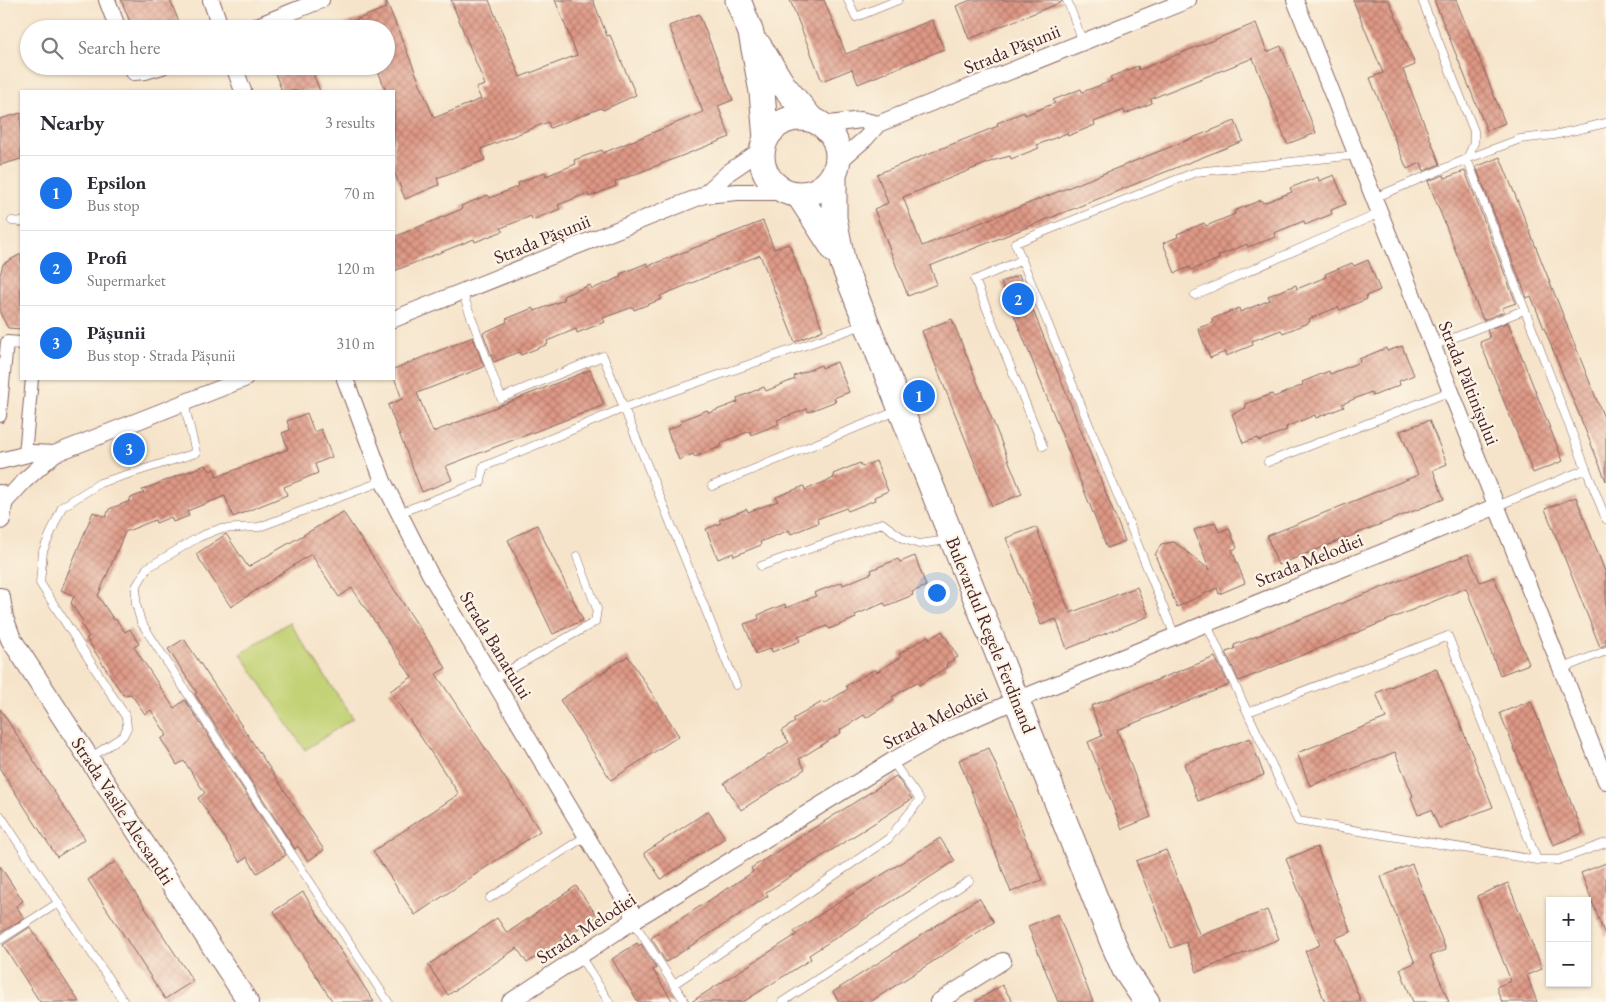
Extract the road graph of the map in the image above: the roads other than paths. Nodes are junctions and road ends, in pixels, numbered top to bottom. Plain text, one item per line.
1 (107, 0) edge
2 (211, 0) edge
3 (321, 0) edge
4 (738, 0) edge
5 (848, 0) edge
6 (898, 0) edge
7 (1067, 0) edge
8 (1188, 0) edge
9 (1295, 0) edge
10 (1422, 0) edge
11 (115, 20) edge
12 (218, 20) edge
13 (272, 20) edge
14 (751, 33) junction
15 (1083, 42) junction
16 (237, 75) edge
17 (243, 90) edge
18 (817, 122) junction
19 (1606, 123) edge
20 (878, 124) junction
21 (764, 144) junction
22 (1357, 156) junction
23 (1467, 159) junction
24 (836, 168) junction
25 (793, 193) junction
26 (704, 196) junction
27 (1377, 206) junction
28 (12, 221) dead end
29 (20, 222) edge
30 (1022, 260) junction
31 (843, 264) junction
32 (462, 292) junction
33 (1195, 295) dead end
34 (1524, 310) junction
35 (395, 319) edge
36 (867, 324) junction
37 (20, 343) edge
38 (1433, 346) junction
39 (32, 380) edge
40 (241, 380) edge
41 (345, 380) edge
42 (1450, 391) junction
43 (184, 402) junction
44 (624, 408) junction
45 (901, 409) junction
46 (0, 416) edge
47 (1043, 446) dead end
48 (25, 454) junction
49 (54, 454) junction
50 (0, 460) edge
51 (1268, 462) dead end
52 (1586, 469) junction
53 (383, 480) junction
54 (712, 486) dead end
55 (1, 506) edge
56 (1497, 506) junction
57 (399, 513) junction
58 (1606, 519) edge
59 (953, 540) junction
60 (577, 556) dead end
61 (761, 566) dead end
62 (0, 598) edge
63 (2, 616) edge
64 (1206, 624) junction
65 (1175, 636) junction
66 (1606, 651) edge
67 (1561, 669) junction
68 (493, 679) junction
69 (736, 686) dead end
70 (1017, 700) junction
71 (1248, 712) junction
72 (89, 759) junction
73 (892, 761) junction
74 (1606, 781) edge
75 (0, 815) edge
76 (586, 836) junction
77 (1606, 843) edge
78 (1537, 860) junction
79 (969, 881) dead end
80 (490, 898) dead end
81 (58, 903) junction
82 (634, 920) junction
83 (0, 940) edge
84 (580, 956) junction
85 (1003, 961) dead end
86 (674, 984) junction
87 (124, 1002) edge
88 (248, 1002) edge
89 (388, 1002) edge
90 (510, 1002) edge
91 (609, 1002) edge
92 (685, 1002) edge
93 (782, 1002) edge
94 (938, 1002) edge
95 (1147, 1002) edge

1 - 11 street
2 - 12 street
3 - 13 street
4 - 14 main road
5 - 6 lane
7 - 15 lane
8 - 15 street, Strada Pășunii
9 - 22 street, Strada Păltinișului
10 - 23 lane
14 - 18 main road
14 - 21 main road
15 - 20 street, Strada Pășunii
16 - 17 street
18 - 20 street, Strada Pășunii
18 - 21 main road
18 - 24 main road
19 - 23 lane
20 - 24 street, Strada Pășunii
21 - 25 main road
21 - 26 street, Strada Pășunii
22 - 27 street, Strada Păltinișului
22 - 30 lane
23 - 27 lane
23 - 34 lane
24 - 25 main road
24 - 31 main road, Bulevardul Regele Ferdinand
25 - 26 street, Strada Pășunii
25 - 31 main road, Bulevardul Regele Ferdinand
26 - 32 street, Strada Pășunii
27 - 33 lane
27 - 38 street, Strada Păltinișului
28 - 29 lane
30 - 47 lane
30 - 65 lane
31 - 36 main road, Bulevardul Regele Ferdinand
32 - 35 street, Strada Pășunii
32 - 44 lane
34 - 38 lane
34 - 52 lane
36 - 44 lane
36 - 45 main road, Bulevardul Regele Ferdinand
37 - 46 street
38 - 42 street, Strada Păltinișului
39 - 48 street
40 - 43 street
41 - 53 street, Strada Banatului
42 - 51 lane
42 - 56 street, Strada Păltinișului
43 - 49 street
43 - 72 lane
44 - 57 lane
44 - 69 lane
45 - 54 lane
45 - 59 main road, Bulevardul Regele Ferdinand
48 - 49 street
48 - 50 street
49 - 55 street
52 - 56 lane
52 - 58 lane
53 - 57 street, Strada Banatului
53 - 89 lane
56 - 64 street, Strada Melodiei
56 - 67 street, Strada Păltinișului
57 - 68 street, Strada Banatului
59 - 61 lane
59 - 70 main road, Bulevardul Regele Ferdinand
60 - 68 lane
62 - 63 street, Strada Vasile Alecsandri
63 - 72 street, Strada Vasile Alecsandri
64 - 65 street, Strada Melodiei
64 - 71 lane
65 - 70 street, Strada Melodiei
66 - 67 lane
67 - 74 street, Strada Păltinișului
68 - 76 street, Strada Banatului
70 - 73 street, Strada Melodiei
70 - 95 main road, Bulevardul Regele Ferdinand
71 - 78 lane
71 - 78 lane
72 - 88 street, Strada Vasile Alecsandri
73 - 82 street, Strada Melodiei
73 - 86 lane
75 - 81 lane
76 - 80 lane
76 - 82 street, Strada Banatului
77 - 78 lane
79 - 93 lane
81 - 83 lane
81 - 87 lane
82 - 84 street, Strada Melodiei
82 - 86 lane
84 - 90 street, Strada Melodiei
84 - 91 lane
85 - 94 street
86 - 92 lane

